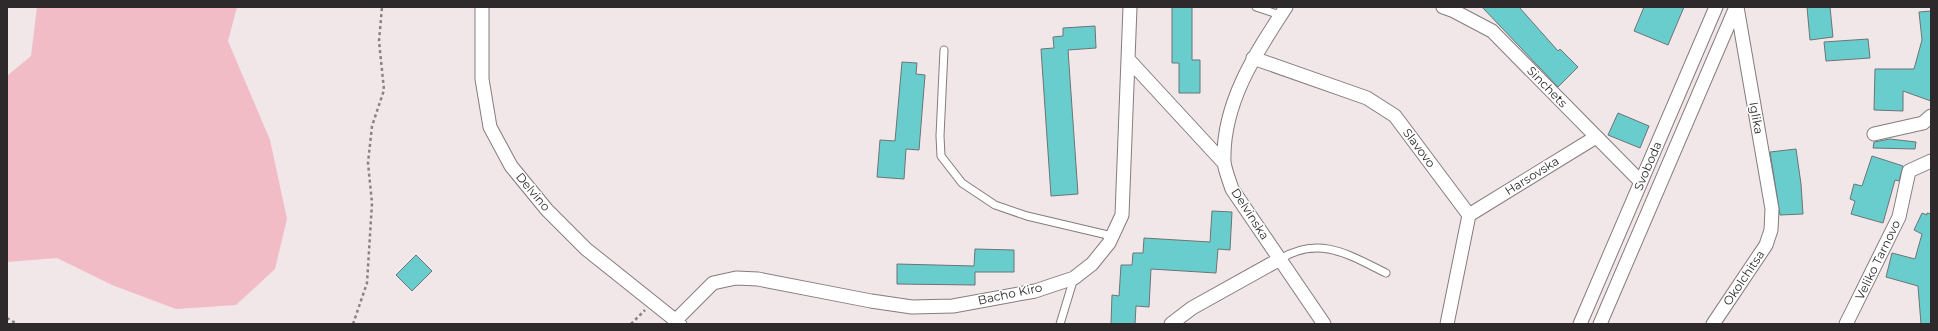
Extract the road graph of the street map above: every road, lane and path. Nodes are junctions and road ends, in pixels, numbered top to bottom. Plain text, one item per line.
1 (382, 7) edge
2 (482, 7) edge
3 (1130, 7) edge
4 (1256, 7) edge
5 (1442, 7) edge
6 (1716, 7) edge
7 (1737, 7) edge
8 (1283, 11) edge
9 (944, 50) dead end
10 (1253, 58) junction
11 (1128, 59) junction
12 (1931, 116) edge
13 (1874, 134) dead end
14 (1596, 137) junction
15 (1931, 161) edge
16 (1224, 163) junction
17 (1641, 182) junction
18 (1469, 215) junction
19 (1771, 230) joint
20 (1112, 236) junction
21 (1280, 258) junction
22 (1386, 273) dead end
23 (1074, 278) junction
24 (652, 303) junction
25 (7, 318) edge
26 (677, 322) edge
27 (17, 324) edge
28 (353, 324) edge
29 (631, 324) edge
30 (1060, 324) edge
31 (1171, 324) edge
32 (1324, 324) edge
33 (1447, 324) edge
34 (1580, 324) edge
35 (1600, 324) edge
36 (1713, 324) edge
37 (1846, 324) edge

1 - 28 path
2 - 24 street, Delvino
3 - 11 street, Bacho Kiro
4 - 8 lane
5 - 14 street, Sinchets
6 - 17 street, Svoboda
7 - 19 street, Iglika
7 - 35 street, Svoboda
8 - 10 street, Delvinska
9 - 20 lane
10 - 16 street, Delvinska
10 - 18 street, Slavovo
11 - 16 street
11 - 20 street, Bacho Kiro
12 - 13 street
14 - 17 street, Sinchets
14 - 18 street, Harsovska
15 - 37 street, Veliko Tarnovo
16 - 21 street, Delvinska
17 - 34 street, Svoboda
18 - 33 street
19 - 36 street, Okolchitsa
20 - 23 street, Bacho Kiro
21 - 22 lane
21 - 31 street
21 - 32 street, Delvinska
23 - 26 street, Bacho Kiro
23 - 30 lane
24 - 26 street, Delvino
24 - 29 path
25 - 27 path

